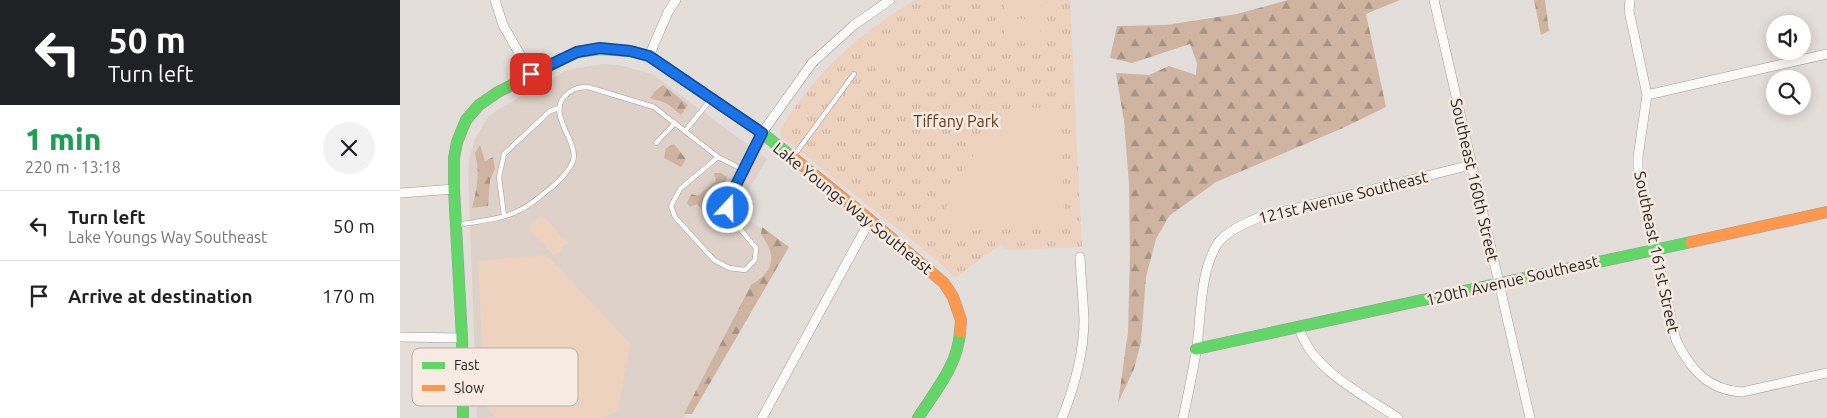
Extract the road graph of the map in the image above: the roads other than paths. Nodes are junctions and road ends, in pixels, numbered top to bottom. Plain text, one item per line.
1 (496, 0) edge
2 (676, 0) edge
3 (890, 0) edge
4 (1434, 0) edge
5 (1630, 0) edge
6 (1827, 54) edge
7 (649, 56) junction
8 (531, 74) junction
9 (854, 74) dead end
10 (1647, 95) junction
11 (711, 98) junction
12 (559, 108) junction
13 (675, 123) junction
14 (685, 131) junction
15 (762, 133) junction
16 (656, 143) dead end
17 (718, 157) junction
18 (792, 158) junction
19 (1472, 165) junction
20 (744, 170) junction
21 (454, 188) junction
22 (401, 194) edge
23 (1827, 212) edge
24 (504, 216) junction
25 (870, 220) junction
26 (456, 225) junction
27 (1655, 248) junction
28 (1080, 257) dead end
29 (1499, 284) junction
30 (1299, 327) junction
31 (400, 337) edge
32 (462, 338) junction
33 (462, 348) edge
34 (1196, 349) junction
35 (1827, 373) edge
36 (762, 418) edge
37 (918, 418) edge
38 (1062, 418) edge
39 (1183, 418) edge
40 (1398, 418) edge
41 (1530, 418) edge

1 - 8 street
2 - 7 street
3 - 15 street
4 - 19 street, Southeast 160th Street
5 - 10 street, Southeast 161st Street
6 - 10 street
7 - 8 street, Lake Youngs Way Southeast
7 - 11 street, Lake Youngs Way Southeast
8 - 21 street, Lake Youngs Way Southeast
9 - 18 lane
10 - 27 street, Southeast 161st Street
11 - 14 lane
11 - 15 street, Lake Youngs Way Southeast
12 - 13 lane
12 - 24 lane
12 - 24 lane
13 - 14 lane
13 - 16 lane
14 - 17 lane
15 - 18 street, Lake Youngs Way Southeast
15 - 20 lane
17 - 20 lane
17 - 20 lane
18 - 25 street, Lake Youngs Way Southeast
19 - 29 street, Southeast 160th Street
19 - 34 street, 121st Avenue Southeast
21 - 22 street
21 - 26 street, Lake Youngs Way Southeast
23 - 27 street, 120th Avenue Southeast
24 - 26 lane
25 - 36 street
25 - 37 street, Lake Youngs Way Southeast
26 - 32 street, Lake Youngs Way Southeast
27 - 29 street, 120th Avenue Southeast
27 - 35 street, Southeast 161st Street
28 - 38 street
29 - 30 street, 120th Avenue Southeast
29 - 41 street, Southeast 160th Street
30 - 34 street, 120th Avenue Southeast
30 - 40 street
31 - 32 street
32 - 33 street, Lake Youngs Way Southeast
34 - 39 street

